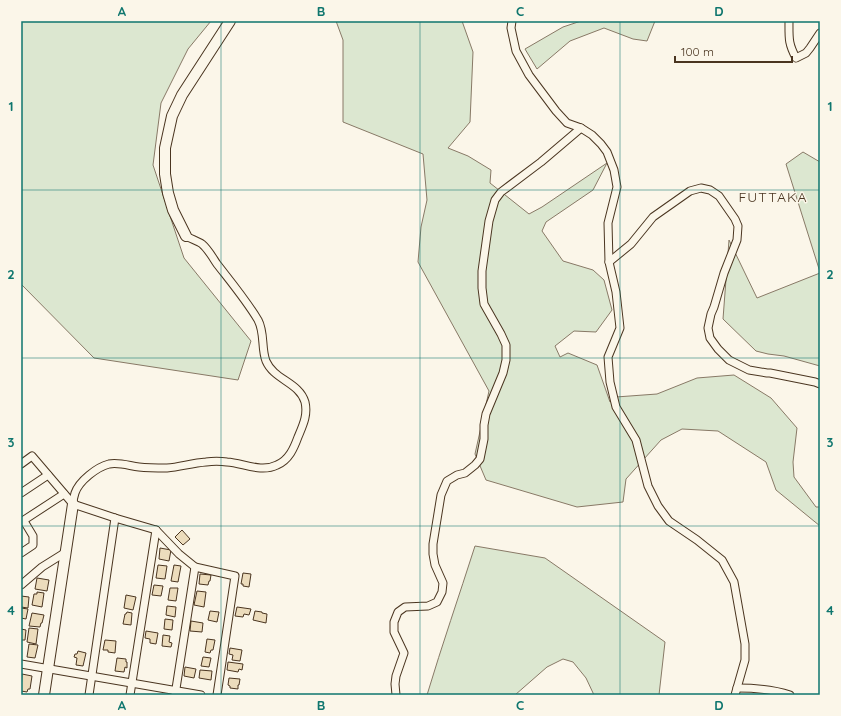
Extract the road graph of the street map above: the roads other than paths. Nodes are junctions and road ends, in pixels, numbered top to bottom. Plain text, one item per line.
1 (230, 21) edge
2 (512, 21) edge
3 (789, 21) edge
4 (820, 33) edge
5 (581, 128) junction
6 (186, 236) joint
7 (609, 262) junction
8 (820, 384) edge
9 (21, 464) edge
10 (48, 475) junction
11 (21, 493) edge
12 (64, 494) junction
13 (72, 504) junction
14 (115, 518) junction
15 (22, 521) edge
16 (156, 530) junction
17 (66, 552) junction
18 (21, 553) edge
19 (195, 567) junction
20 (21, 585) edge
21 (21, 664) edge
22 (48, 669) junction
23 (92, 677) junction
24 (132, 683) junction
25 (736, 692) edge
26 (175, 693) edge
27 (44, 695) edge
28 (89, 695) edge
29 (130, 695) edge
30 (201, 695) edge
31 (217, 695) edge
32 (396, 695) edge
33 (790, 695) edge

1 - 6 street
2 - 5 street
3 - 4 street
5 - 7 street
5 - 32 street
6 - 13 street
7 - 8 street
7 - 25 street
9 - 10 street
10 - 11 street
10 - 12 street
12 - 13 street
12 - 15 street
13 - 14 street
13 - 17 street
14 - 16 street
14 - 23 street
15 - 18 street
16 - 19 street
16 - 24 street
17 - 20 street
17 - 22 street
19 - 26 street
19 - 31 street
21 - 22 street
22 - 23 street
22 - 27 street
23 - 24 street
23 - 28 street
24 - 26 street
24 - 29 street
25 - 33 street
26 - 30 street

